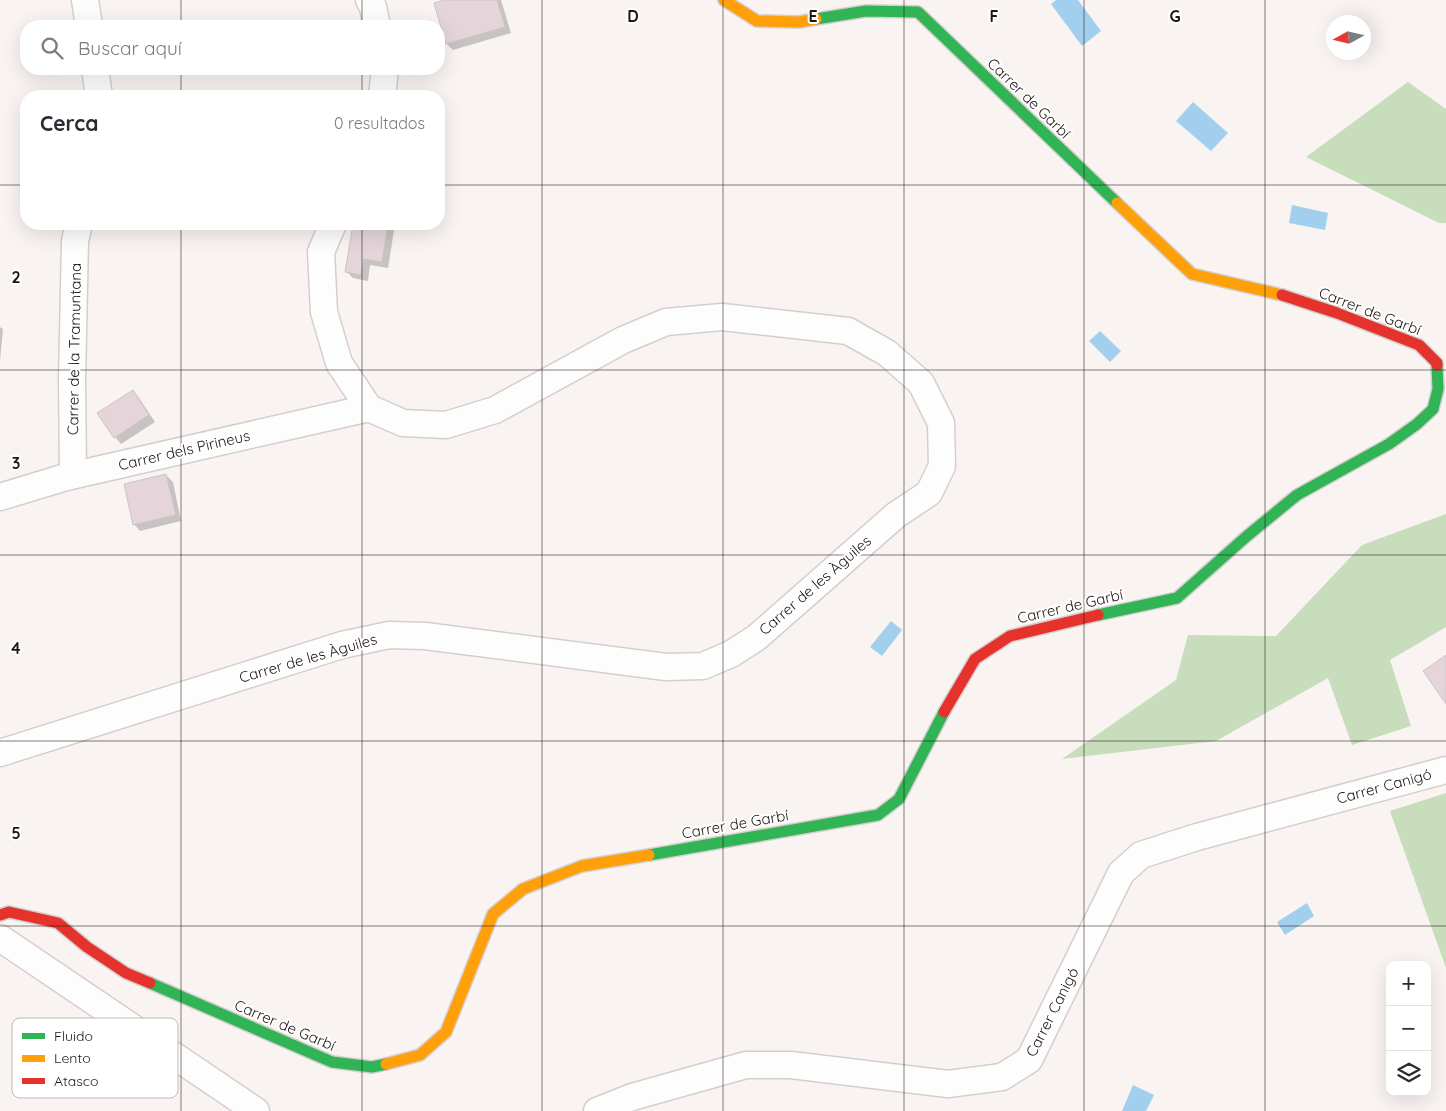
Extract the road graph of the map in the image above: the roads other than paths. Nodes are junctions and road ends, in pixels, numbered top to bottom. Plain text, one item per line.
1 (85, 0) edge
2 (369, 0) edge
3 (724, 0) edge
4 (88, 20) edge
5 (375, 20) edge
6 (96, 75) edge
7 (384, 75) edge
8 (98, 90) edge
9 (383, 90) edge
10 (78, 230) edge
11 (330, 230) edge
12 (369, 408) junction
13 (73, 475) junction
14 (0, 497) edge
15 (0, 753) edge
16 (1446, 770) edge
17 (0, 915) edge
18 (0, 938) edge
19 (118, 1018) edge
20 (178, 1058) edge
21 (638, 1104) edge
22 (256, 1111) edge
23 (597, 1111) edge

1 - 4 street
2 - 5 street
3 - 17 street, Carrer de Garbí
6 - 8 street
7 - 9 street
10 - 13 street, Carrer de la Tramuntana
11 - 12 street
12 - 13 street, Carrer dels Pirineus
12 - 15 street, Carrer de les Àguiles
13 - 14 street, Carrer dels Pirineus
16 - 21 street, Carrer Canigó
18 - 19 street
20 - 22 street
21 - 23 street, Carrer Canigó

